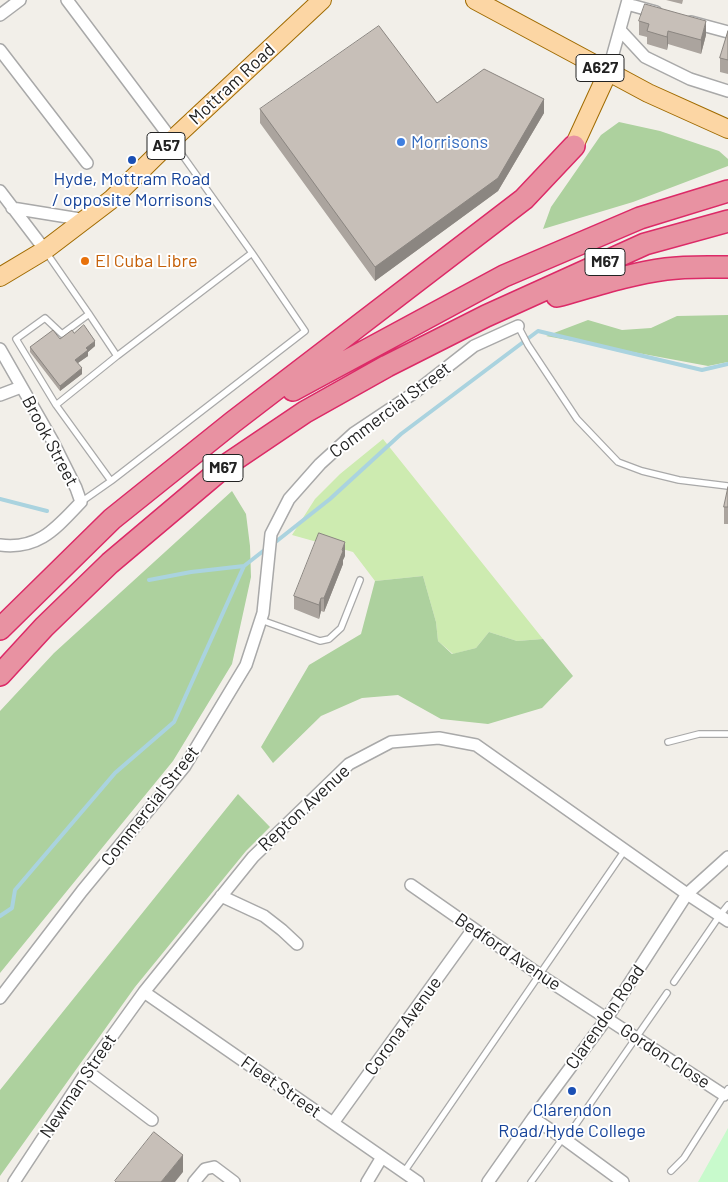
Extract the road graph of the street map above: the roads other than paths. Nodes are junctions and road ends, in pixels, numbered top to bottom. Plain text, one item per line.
1 (20, 0) edge
2 (67, 0) edge
3 (322, 0) edge
4 (475, 0) edge
5 (627, 2) edge
6 (664, 14) edge
7 (0, 15) edge
8 (682, 19) edge
9 (620, 30) junction
10 (728, 32) edge
11 (0, 50) edge
12 (608, 72) junction
13 (728, 91) edge
14 (728, 129) edge
15 (172, 140) junction
16 (574, 146) joint
17 (87, 163) dead end
18 (0, 191) edge
19 (728, 191) edge
20 (12, 208) junction
21 (86, 220) junction
22 (728, 221) edge
23 (45, 250) junction
24 (252, 253) junction
25 (728, 267) edge
26 (0, 277) edge
27 (89, 314) junction
28 (486, 316) junction
29 (518, 326) joint
30 (0, 349) edge
31 (117, 356) junction
32 (21, 387) junction
33 (0, 395) edge
34 (56, 405) junction
35 (233, 422) junction
36 (111, 481) junction
37 (728, 486) edge
38 (80, 502) junction
39 (0, 545) edge
40 (360, 580) dead end
41 (261, 620) junction
42 (0, 629) edge
43 (0, 675) edge
44 (728, 734) edge
45 (668, 742) dead end
46 (625, 850) junction
47 (728, 857) edge
48 (411, 885) dead end
49 (687, 894) junction
50 (221, 896) junction
51 (728, 905) edge
52 (724, 918) edge
53 (473, 928) junction
54 (297, 944) dead end
55 (540, 975) junction
56 (674, 982) dead end
57 (144, 992) junction
58 (667, 993) dead end
59 (0, 998) edge
60 (607, 1018) junction
61 (636, 1037) junction
62 (87, 1071) junction
63 (726, 1092) edge
64 (533, 1118) junction
65 (152, 1120) dead end
66 (333, 1123) junction
67 (564, 1139) junction
68 (382, 1157) junction
69 (671, 1171) dead end
70 (404, 1172) junction
71 (14, 1182) edge
72 (194, 1182) edge
73 (234, 1182) edge
74 (367, 1182) edge
75 (418, 1182) edge
76 (488, 1182) edge
77 (531, 1182) edge
78 (623, 1182) edge

1 - 7 street
2 - 15 street
3 - 15 main road, Mottram Road / A57
4 - 12 main road, A627
5 - 6 street
5 - 9 street
8 - 10 street
9 - 12 street
9 - 13 street
11 - 17 street
12 - 14 main road, A627
12 - 16 main road, A627
15 - 21 main road, Mottram Road / A57
15 - 24 lane
16 - 35 highway, M67
18 - 20 street
19 - 35 highway, M67
20 - 21 street
20 - 23 street
21 - 23 main road, Mottram Road / A57
22 - 28 highway, M67
23 - 26 main road, Mottram Road / A57
23 - 27 lane
24 - 31 lane
24 - 36 lane
25 - 28 highway, M67
27 - 31 lane
27 - 34 lane
28 - 43 highway, M67
29 - 37 lane
29 - 41 street, Commercial Street
30 - 32 street, Brook Street
31 - 34 lane
32 - 33 street
32 - 38 street, Brook Street
34 - 36 lane
35 - 42 highway, M67
36 - 38 lane
38 - 39 street, Brook Street
40 - 41 lane
41 - 59 street, Commercial Street
44 - 45 lane
46 - 49 street, Repton Avenue
46 - 50 street, Repton Avenue
46 - 55 lane
47 - 49 street, Clarendon Road
48 - 53 street, Bedford Avenue
49 - 52 street, Repton Avenue
49 - 60 street, Clarendon Road
50 - 54 street
50 - 57 street, Repton Avenue
51 - 52 lane
52 - 56 lane
53 - 55 street, Bedford Avenue
53 - 66 street, Corona Avenue
55 - 60 street, Bedford Avenue
55 - 70 lane
57 - 62 street, Newman Street
57 - 66 street, Fleet Street
58 - 61 lane
60 - 61 street, Gordon Close
60 - 64 street, Clarendon Road
61 - 63 street, Gordon Close
61 - 67 lane
62 - 65 street
62 - 71 street, Newman Street
63 - 69 lane
64 - 67 street
64 - 76 street, Clarendon Road
66 - 68 street, Fleet Street
67 - 77 lane
67 - 78 street
68 - 70 street, Fleet Street
68 - 74 street
70 - 75 street, Fleet Street
72 - 73 street

